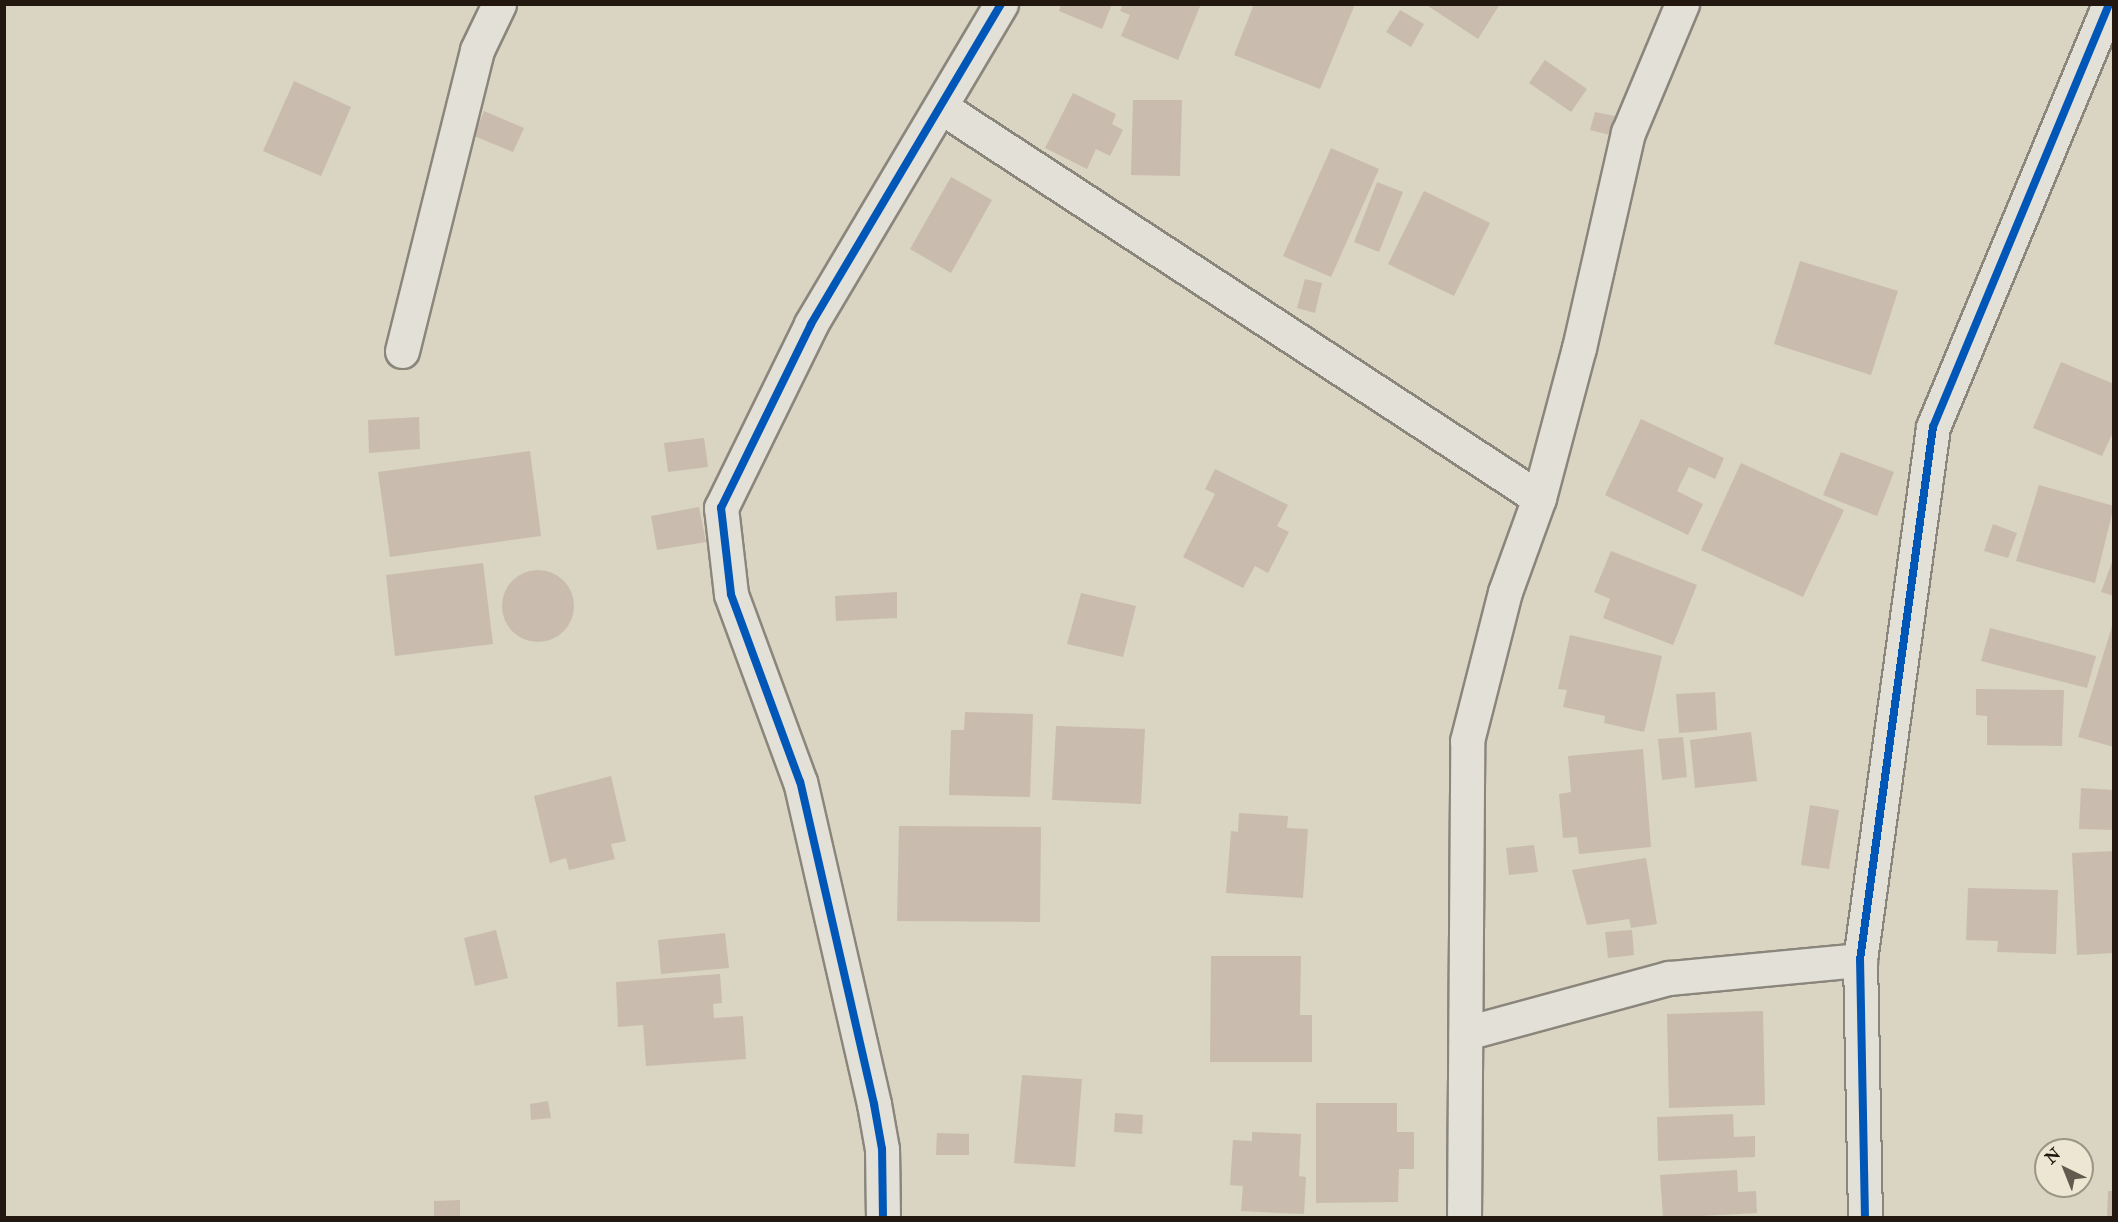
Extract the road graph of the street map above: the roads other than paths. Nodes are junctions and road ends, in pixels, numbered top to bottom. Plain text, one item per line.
1 (499, 4) edge
2 (1001, 4) edge
3 (1682, 4) edge
4 (2109, 4) edge
5 (940, 106) junction
6 (402, 351) dead end
7 (1539, 498) junction
8 (1860, 960) junction
9 (1466, 1034) junction
10 (884, 1218) edge
11 (1464, 1218) edge
12 (1865, 1218) edge

1 - 6 street
2 - 5 street
3 - 7 street
4 - 8 street
5 - 7 street
5 - 10 street
7 - 9 street
8 - 9 street
8 - 12 street
9 - 11 street

